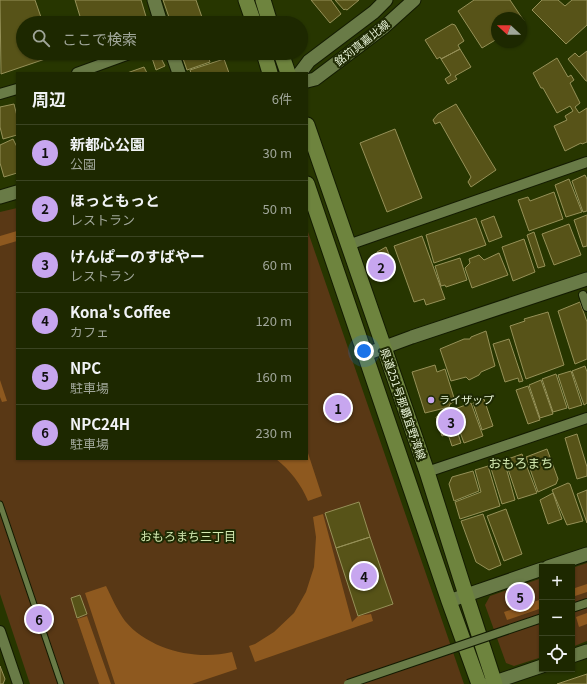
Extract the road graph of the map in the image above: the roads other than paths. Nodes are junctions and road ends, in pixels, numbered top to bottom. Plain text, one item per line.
1 (154, 0) edge
2 (246, 0) edge
3 (263, 0) edge
4 (386, 0) edge
5 (414, 0) edge
6 (160, 16) edge
7 (252, 16) edge
8 (268, 16) edge
9 (113, 60) edge
10 (174, 60) edge
11 (266, 60) edge
12 (283, 60) edge
13 (80, 72) edge
14 (179, 72) edge
15 (270, 72) edge
16 (288, 72) edge
17 (301, 72) edge
18 (308, 81) edge
19 (16, 89) edge
20 (0, 94) edge
21 (308, 128) edge
22 (587, 162) edge
23 (308, 187) edge
24 (16, 192) edge
25 (0, 197) edge
26 (348, 245) junction
27 (587, 279) edge
28 (583, 295) dead end
29 (587, 307) edge
30 (384, 348) junction
31 (366, 354) junction
32 (587, 418) edge
33 (427, 472) junction
34 (0, 504) edge
35 (587, 554) edge
36 (557, 564) edge
37 (539, 570) edge
38 (466, 595) junction
39 (449, 600) junction
40 (587, 603) edge
41 (575, 607) edge
42 (539, 619) edge
43 (0, 631) edge
44 (587, 651) edge
45 (575, 655) edge
46 (539, 667) edge
47 (493, 683) edge
48 (18, 684) edge
49 (60, 684) edge
50 (348, 684) edge
51 (479, 684) edge

1 - 6 street
2 - 7 main road
3 - 8 main road
4 - 17 street, 銘苅真嘉比線
5 - 18 street, 銘苅真嘉比線
9 - 13 street
10 - 14 street
11 - 15 main road
12 - 16 main road
19 - 20 street
21 - 26 main road, 県道251号那覇宜野湾線
22 - 26 street
23 - 31 main road, 県道251号那覇宜野湾線
24 - 25 street
26 - 30 main road, 県道251号那覇宜野湾線
27 - 30 street
28 - 29 street
30 - 31 street
30 - 33 main road, 県道251号那覇宜野湾線
31 - 39 main road, 県道251号那覇宜野湾線
32 - 33 street
33 - 38 main road, 県道251号那覇宜野湾線
34 - 49 lane
35 - 36 street
37 - 38 street
38 - 39 street
38 - 47 main road, 県道251号那覇宜野湾線
39 - 51 main road, 県道251号那覇宜野湾線
40 - 41 street
42 - 50 street, bridge
43 - 48 street
44 - 45 street
46 - 47 street

